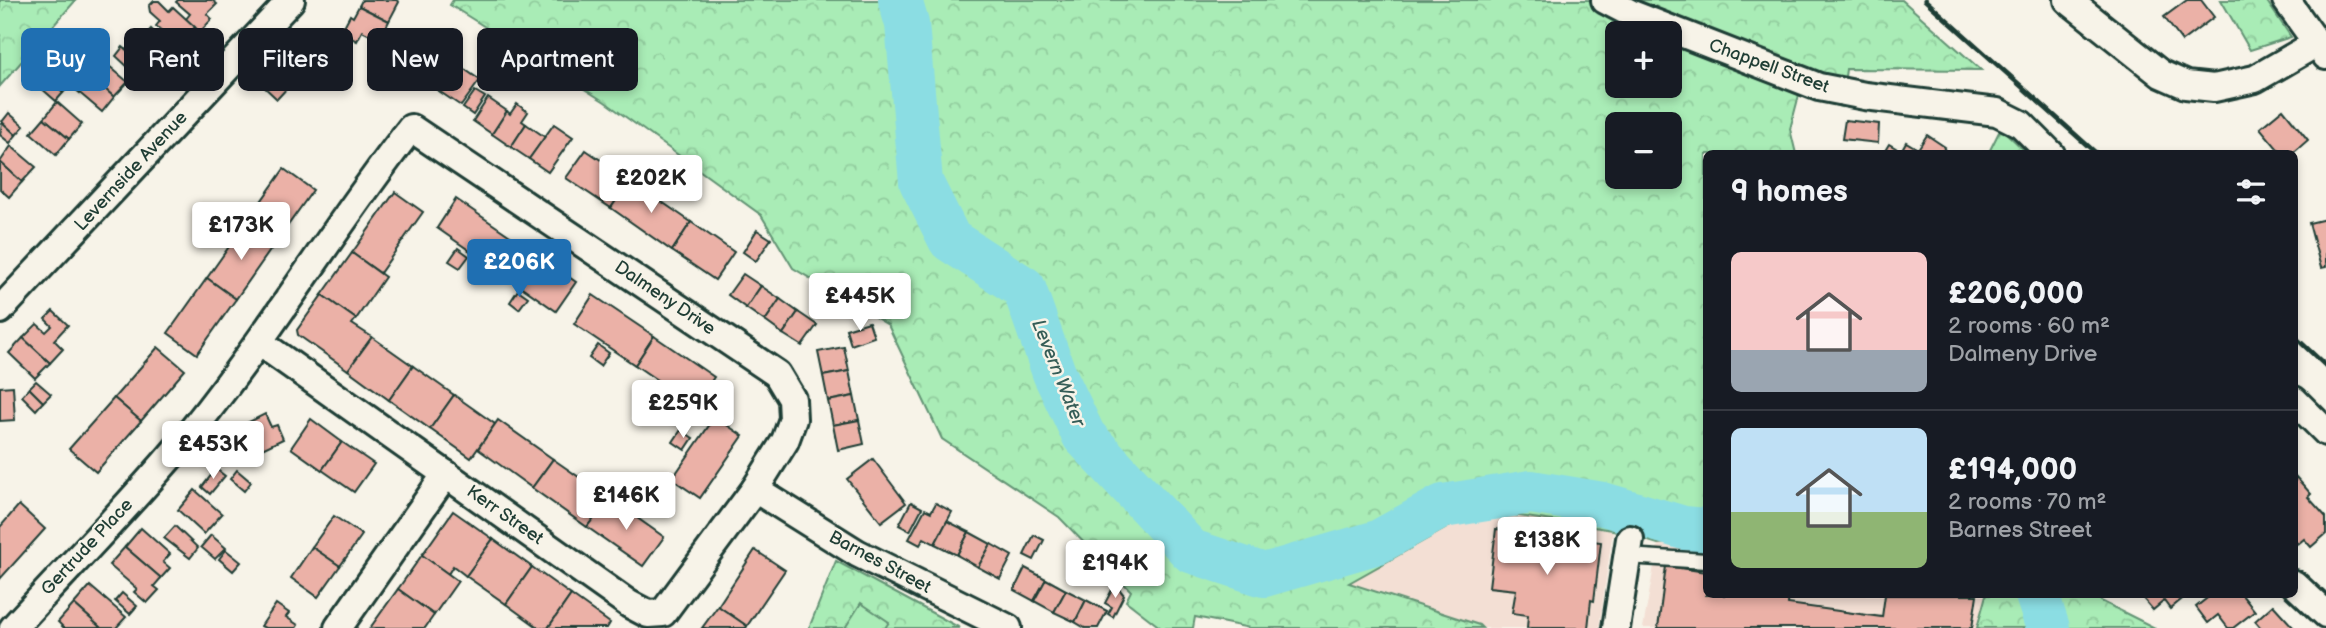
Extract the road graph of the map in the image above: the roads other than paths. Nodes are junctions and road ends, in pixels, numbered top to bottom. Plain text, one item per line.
1 (290, 0) edge
2 (1605, 0) edge
3 (2068, 0) edge
4 (2286, 0) edge
5 (2321, 50) edge
6 (411, 128) joint
7 (2046, 150) edge
8 (0, 310) edge
9 (259, 342) junction
10 (2298, 404) edge
11 (2326, 432) edge
12 (446, 474) junction
13 (755, 489) junction
14 (1629, 547) joint
15 (1703, 560) edge
16 (2298, 588) edge
17 (2326, 614) edge
18 (13, 628) edge
19 (338, 628) edge
20 (1008, 628) edge
21 (1616, 628) edge

1 - 8 street, Levernside Avenue
2 - 7 street, Chappell Street
3 - 5 street
4 - 5 street
6 - 9 street, Gertrude Place
6 - 13 street, Dalmeny Drive
9 - 12 street, Kerr Street
9 - 18 street, Gertrude Place
10 - 11 street
12 - 13 street, Kerr Street
12 - 19 street
13 - 20 street, Barnes Street
14 - 15 lane
14 - 21 street
16 - 17 street

